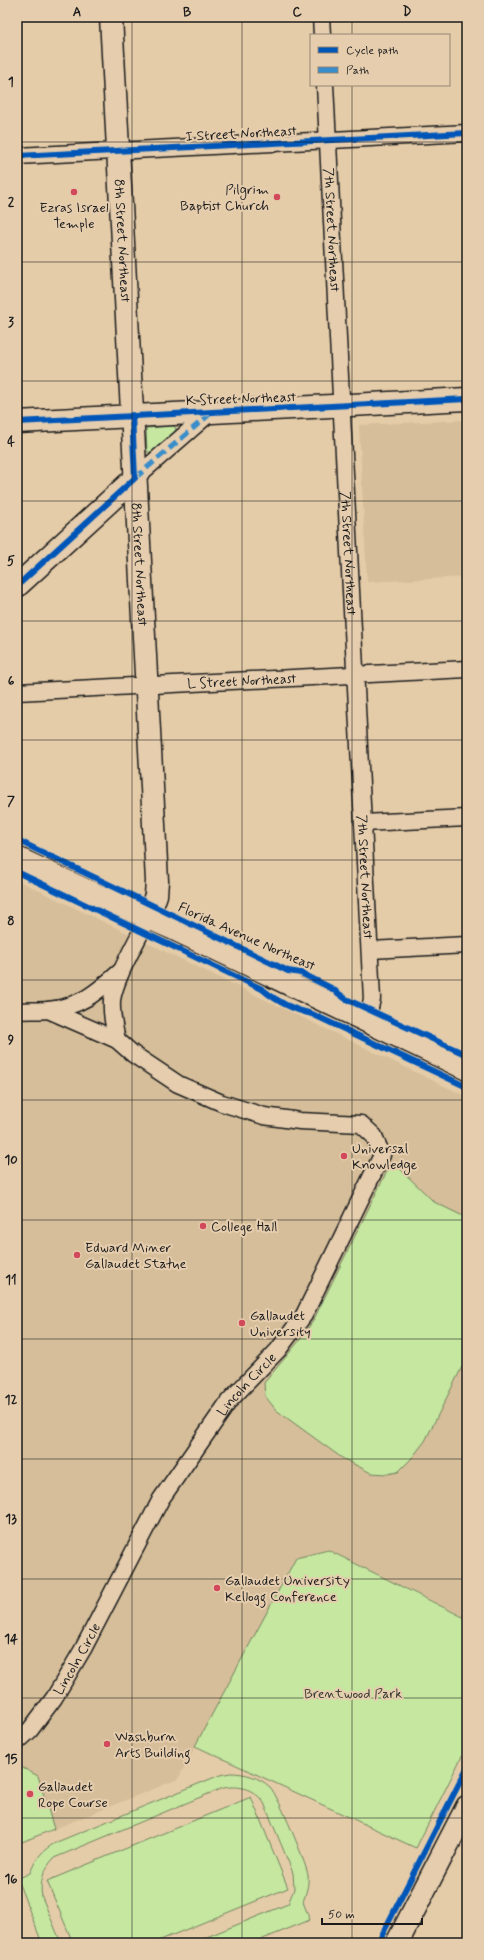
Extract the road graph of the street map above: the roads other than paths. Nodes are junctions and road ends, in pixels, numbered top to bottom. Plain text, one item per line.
1 (111, 17) edge
2 (321, 17) edge
3 (322, 34) edge
4 (325, 86) edge
5 (467, 133) edge
6 (328, 140) junction
7 (118, 151) junction
8 (17, 156) edge
9 (467, 399) edge
10 (341, 405) junction
11 (212, 411) junction
12 (132, 415) junction
13 (17, 422) edge
14 (135, 478) junction
15 (17, 586) edge
16 (467, 669) edge
17 (356, 674) junction
18 (146, 684) junction
19 (17, 692) edge
20 (467, 818) edge
21 (363, 823) junction
22 (17, 858) edge
23 (148, 918) junction
24 (467, 945) edge
25 (370, 950) junction
26 (122, 970) junction
27 (48, 1010) junction
28 (17, 1012) edge
29 (366, 1021) junction
30 (117, 1040) junction
31 (467, 1069) edge
32 (17, 1742) edge
33 (467, 1807) edge
34 (397, 1943) edge

1 - 7 main road, 8th Street Northeast
2 - 3 street
4 - 6 street, 7th Street Northeast
5 - 6 street, I Street Northeast
6 - 7 street, I Street Northeast
6 - 10 street, 7th Street Northeast
7 - 8 street, I Street Northeast
7 - 12 main road, 8th Street Northeast
9 - 10 main road, K Street Northeast
10 - 11 main road, K Street Northeast
10 - 17 street, 7th Street Northeast
11 - 12 main road, K Street Northeast
11 - 14 street
12 - 13 main road, K Street Northeast
12 - 14 main road, 8th Street Northeast
14 - 15 main road
14 - 18 main road, 8th Street Northeast
16 - 17 street, L Street Northeast
17 - 18 street, L Street Northeast
17 - 21 street, 7th Street Northeast
18 - 19 street, L Street Northeast
18 - 23 main road, 8th Street Northeast
20 - 21 street
21 - 25 street, 7th Street Northeast
22 - 23 main road, Florida Avenue Northeast
23 - 26 street, Lincoln Circle
23 - 29 main road, Florida Avenue Northeast
24 - 25 street
25 - 29 street, 7th Street Northeast
26 - 27 street, Lincoln Circle
26 - 30 street, Lincoln Circle
27 - 28 street, Lincoln Circle
27 - 30 street, Lincoln Circle
29 - 31 main road, Florida Avenue Northeast
30 - 32 street, Lincoln Circle
33 - 34 main road

